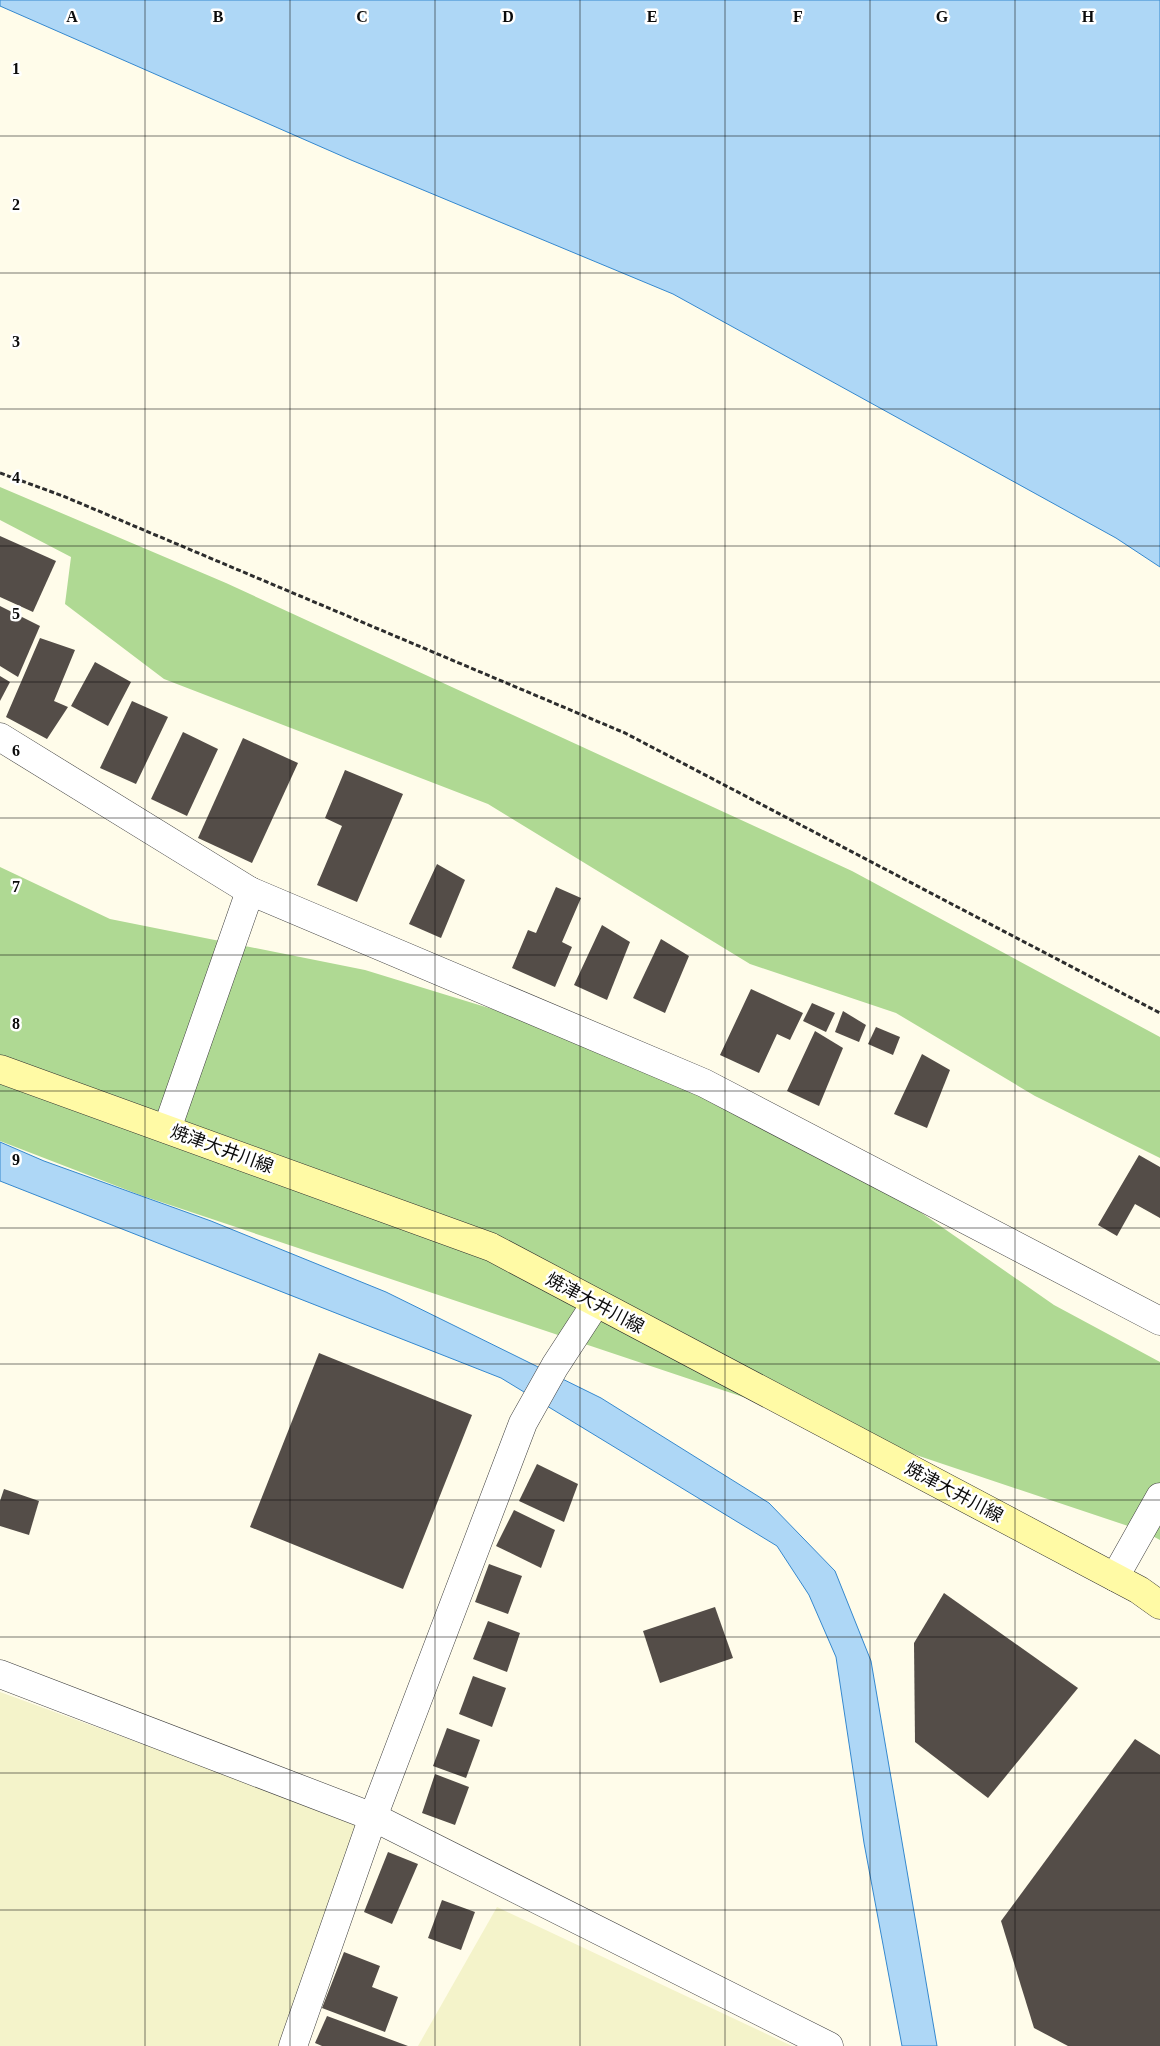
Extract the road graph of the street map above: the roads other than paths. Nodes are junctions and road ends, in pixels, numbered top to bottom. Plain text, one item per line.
1 (0, 737) edge
2 (250, 891) junction
3 (0, 1069) edge
4 (167, 1129) junction
5 (596, 1303) junction
6 (1160, 1321) edge
7 (1160, 1497) edge
8 (1115, 1577) junction
9 (1160, 1605) edge
10 (0, 1674) edge
11 (373, 1817) junction
12 (293, 2046) edge
13 (829, 2046) edge

1 - 2 street
2 - 4 street
2 - 6 street
3 - 4 main road, 焼津大井川線
4 - 5 main road, 焼津大井川線
5 - 8 main road, 焼津大井川線
5 - 11 street
7 - 8 street
8 - 9 main road, 焼津大井川線
10 - 11 street
11 - 12 street
11 - 13 street

